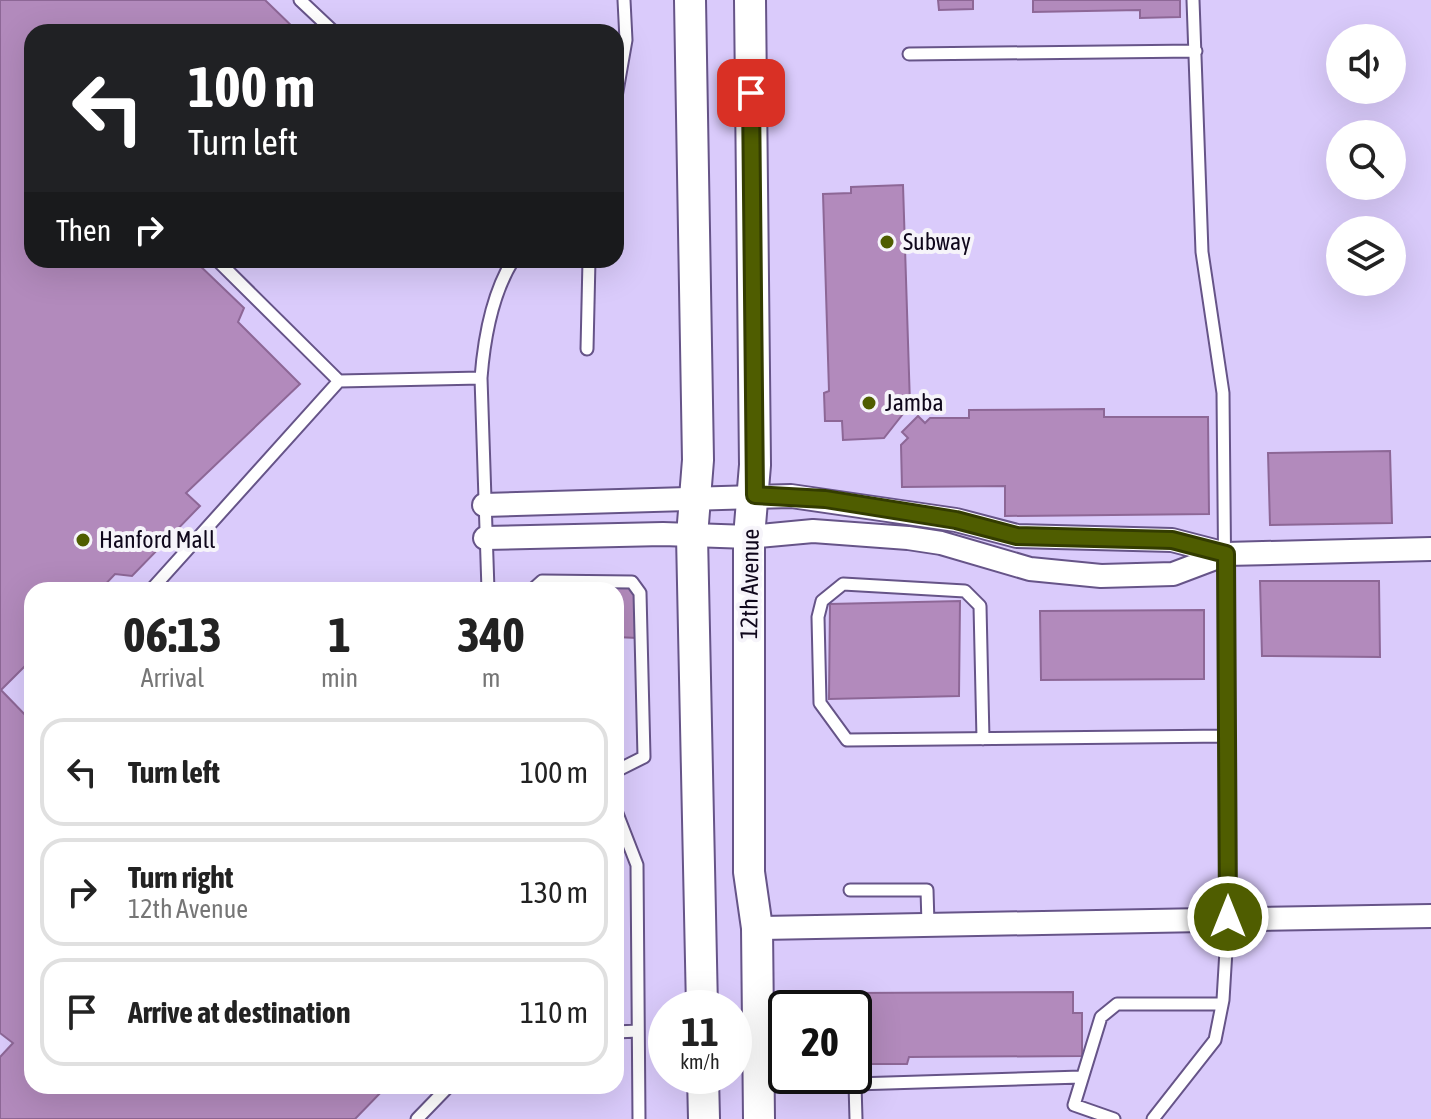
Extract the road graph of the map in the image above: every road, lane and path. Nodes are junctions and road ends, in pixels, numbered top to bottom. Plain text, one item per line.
1 (300, 0) edge
2 (624, 0) edge
3 (690, 0) edge
4 (750, 0) edge
5 (1193, 0) edge
6 (326, 24) edge
7 (624, 51) edge
8 (1196, 51) junction
9 (909, 54) dead end
10 (225, 268) edge
11 (508, 268) edge
12 (589, 268) edge
13 (587, 349) dead end
14 (481, 378) junction
15 (339, 381) junction
16 (755, 495) junction
17 (695, 500) junction
18 (484, 505) junction
19 (692, 536) junction
20 (749, 537) junction
21 (485, 538) junction
22 (1431, 549) edge
23 (1226, 554) junction
24 (158, 582) edge
25 (488, 582) edge
26 (541, 582) edge
27 (1227, 736) junction
28 (983, 739) junction
29 (624, 767) edge
30 (624, 832) edge
31 (850, 890) dead end
32 (1431, 916) edge
33 (1228, 917) junction
34 (928, 924) junction
35 (757, 928) junction
36 (702, 990) edge
37 (1222, 1004) junction
38 (638, 1031) junction
39 (624, 1032) edge
40 (1081, 1077) junction
41 (441, 1094) edge
42 (703, 1094) edge
43 (1074, 1105) junction
44 (417, 1119) edge
45 (639, 1119) edge
46 (704, 1119) edge
47 (759, 1119) edge
48 (856, 1119) edge
49 (1068, 1119) edge
50 (1114, 1119) edge
51 (1153, 1119) edge

1 - 6 lane
2 - 7 lane
3 - 17 main road
4 - 16 main road, 12th Avenue
5 - 8 lane
8 - 9 lane
8 - 23 lane
10 - 15 lane
11 - 14 lane
12 - 13 lane
14 - 15 lane
14 - 18 lane
15 - 24 lane
16 - 17 street
16 - 20 main road, 12th Avenue
16 - 23 street
17 - 18 street
17 - 19 main road
18 - 21 lane
19 - 20 street
19 - 21 street
19 - 36 main road
20 - 23 street
20 - 35 main road, 12th Avenue
21 - 25 lane
22 - 23 street
23 - 27 lane
26 - 29 lane
27 - 28 lane
27 - 33 lane
28 - 28 lane
30 - 38 lane
31 - 34 lane
32 - 33 street
33 - 34 street
33 - 37 lane
34 - 35 street
35 - 47 main road, 12th Avenue
37 - 40 lane
37 - 51 lane
38 - 39 lane
38 - 45 lane
40 - 43 lane
40 - 48 lane
41 - 44 lane
42 - 46 main road
43 - 49 lane
43 - 50 lane

